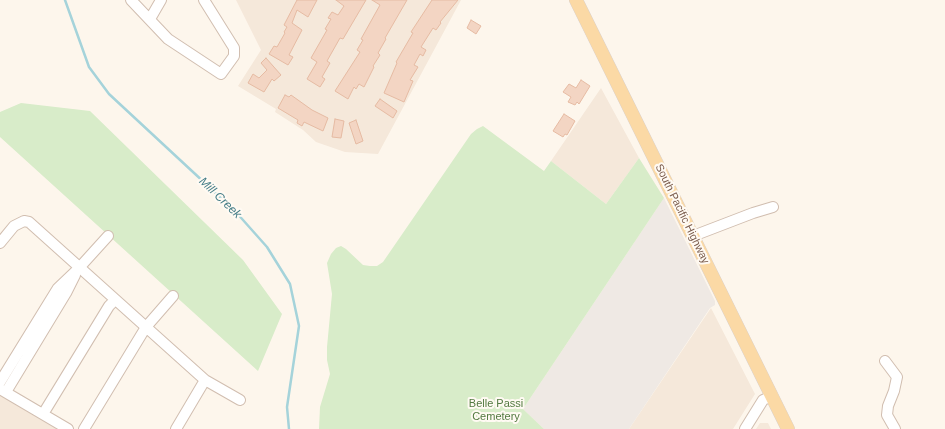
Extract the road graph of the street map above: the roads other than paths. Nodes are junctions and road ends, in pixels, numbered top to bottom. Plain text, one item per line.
1 (131, 0) edge
2 (161, 0) edge
3 (204, 0) edge
4 (576, 0) edge
5 (150, 18) junction
6 (773, 207) dead end
7 (108, 236) dead end
8 (693, 236) junction
9 (0, 243) edge
10 (79, 268) junction
11 (173, 296) dead end
12 (115, 300) junction
13 (146, 327) junction
14 (885, 361) dead end
15 (205, 380) junction
16 (0, 382) edge
17 (3, 391) edge
18 (772, 396) junction
19 (240, 400) dead end
20 (43, 414) junction
21 (68, 429) edge
22 (84, 429) edge
23 (176, 429) edge
24 (745, 429) edge
25 (788, 429) edge
26 (895, 429) edge

1 - 5 street
2 - 5 street
3 - 5 street
4 - 8 main road, South Pacific Highway
6 - 8 street
7 - 10 street
8 - 18 main road, South Pacific Highway
9 - 10 street
10 - 12 street
10 - 16 street
10 - 17 street
11 - 13 street
12 - 13 street
12 - 20 street
13 - 15 street
13 - 22 street
14 - 26 street
15 - 19 street
15 - 23 street
17 - 20 street
18 - 24 street
18 - 25 main road, South Pacific Highway
20 - 21 street

